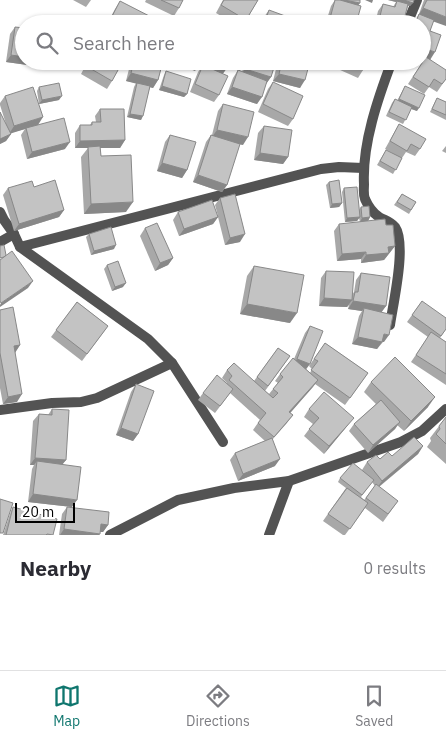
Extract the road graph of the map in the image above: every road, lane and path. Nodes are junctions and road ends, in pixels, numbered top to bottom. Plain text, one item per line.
1 (417, 0) edge
2 (411, 15) edge
3 (389, 70) edge
4 (363, 168) junction
5 (0, 212) edge
6 (14, 234) junction
7 (0, 242) edge
8 (20, 247) junction
9 (390, 325) edge
10 (172, 363) junction
11 (446, 409) edge
12 (0, 410) edge
13 (223, 442) dead end
14 (289, 481) junction
15 (110, 535) edge
16 (269, 535) edge

1 - 2 street
3 - 4 street
4 - 8 street
4 - 9 street
5 - 6 street
6 - 7 street
6 - 8 street
8 - 10 street
10 - 12 street
10 - 13 street
11 - 14 street
14 - 15 street
14 - 16 street

